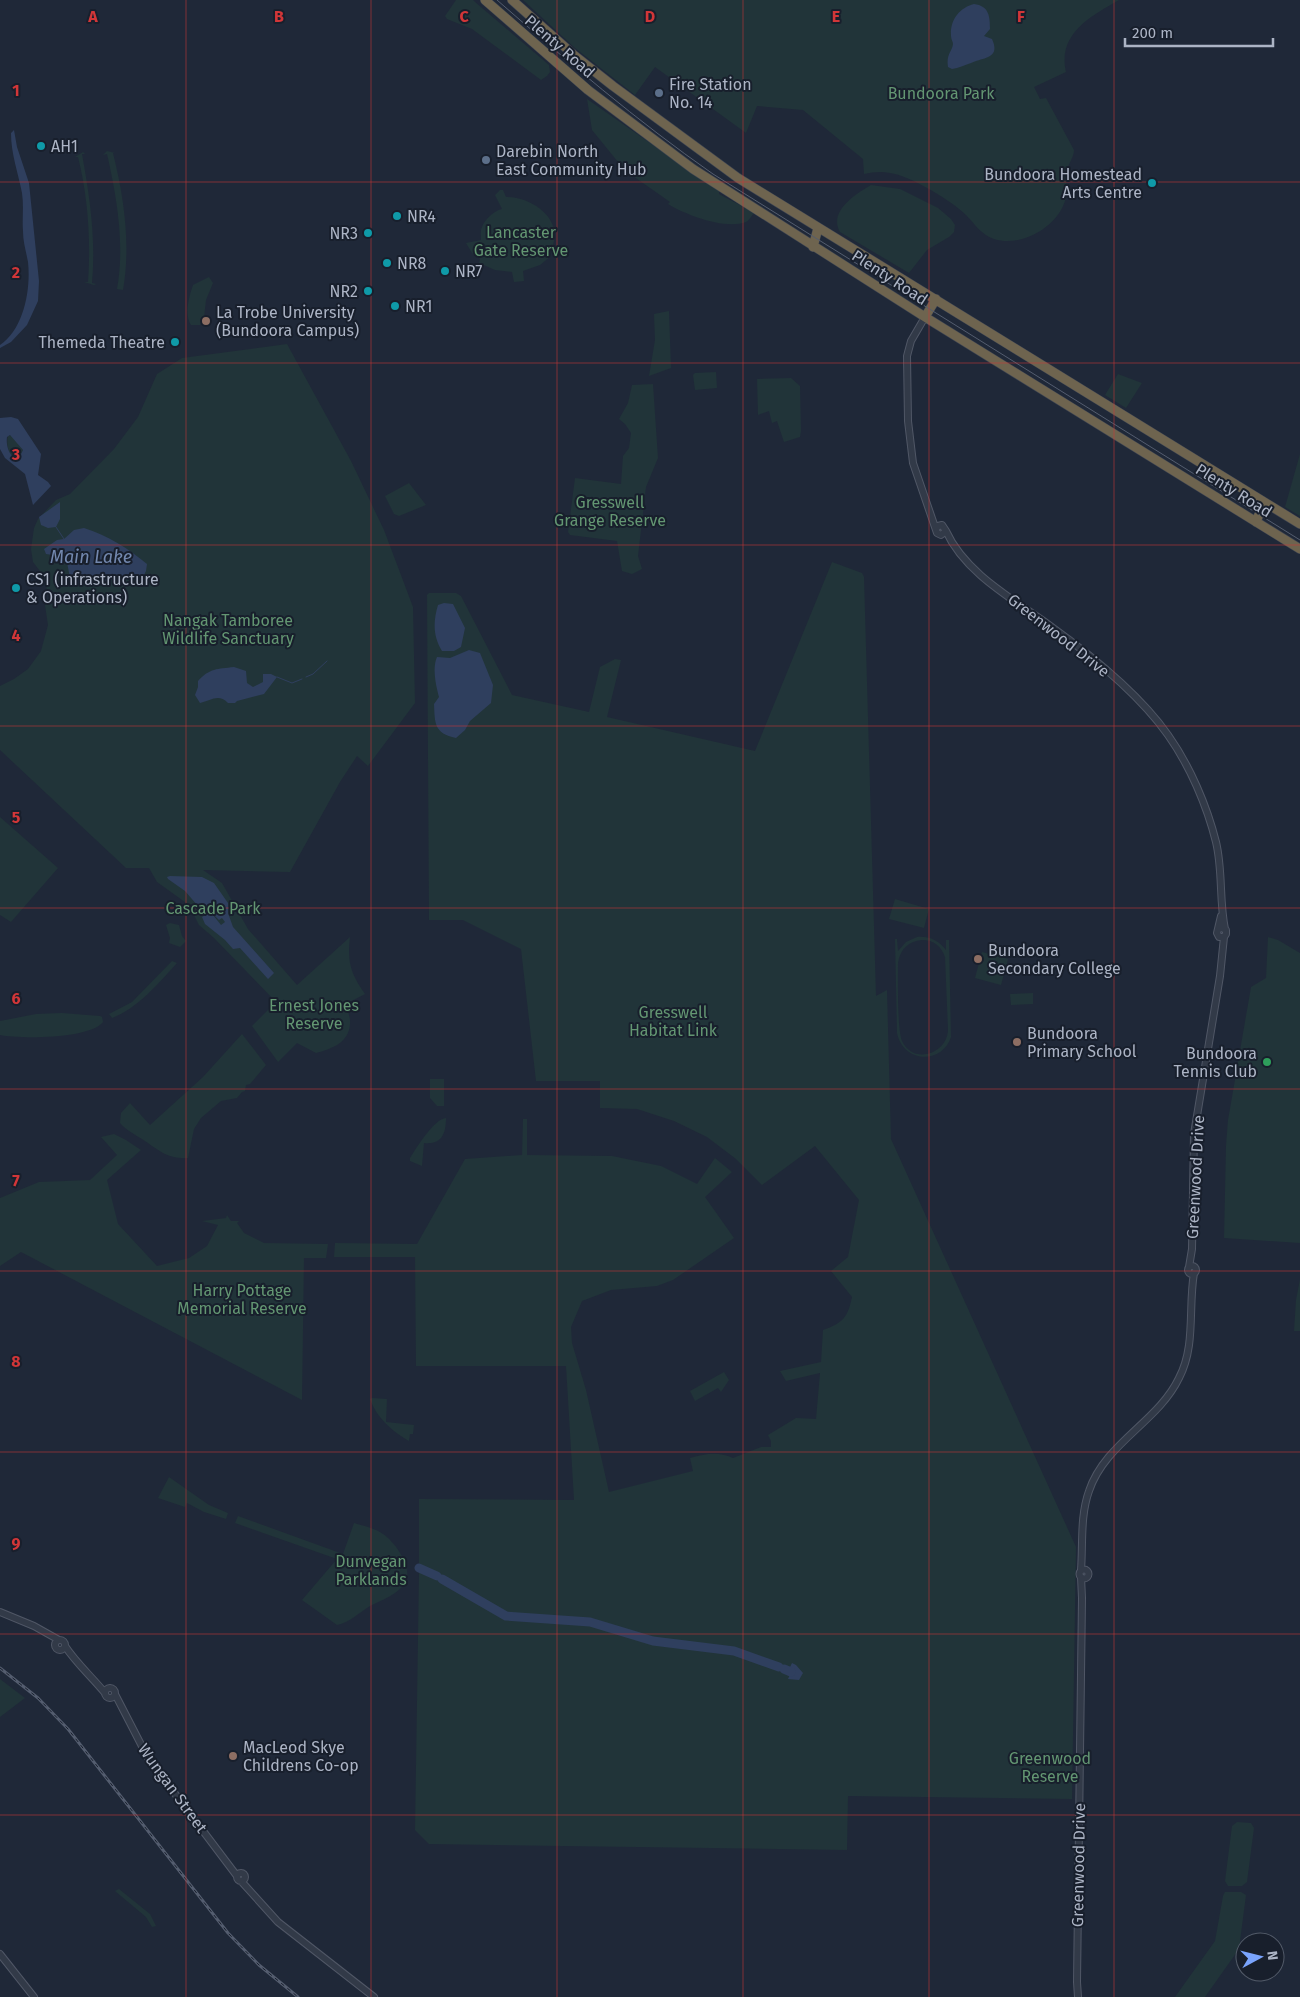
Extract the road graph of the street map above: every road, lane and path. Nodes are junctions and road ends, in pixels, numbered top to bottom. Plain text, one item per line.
1 (485, 0) edge
2 (512, 0) edge
3 (533, 18) junction
4 (523, 34) junction
5 (818, 228) junction
6 (812, 246) junction
7 (936, 299) junction
8 (924, 317) junction
9 (1266, 504) junction
10 (1256, 522) junction
11 (1300, 524) edge
12 (1300, 549) edge
13 (0, 1612) edge
14 (0, 1954) edge
15 (34, 1997) edge
16 (374, 1997) edge
17 (1076, 1997) edge

1 - 4 highway, Plenty Road
2 - 3 highway, Plenty Road
3 - 4 highway
3 - 5 highway, Plenty Road
4 - 6 highway, Plenty Road
5 - 6 highway
5 - 7 highway, Plenty Road
6 - 8 highway, Plenty Road
7 - 8 highway
7 - 9 highway, Plenty Road
8 - 10 highway, Plenty Road
8 - 17 street, Greenwood Drive
9 - 10 highway
9 - 11 highway, Plenty Road
10 - 12 highway, Plenty Road
13 - 16 street, Wungan Street
14 - 15 street

